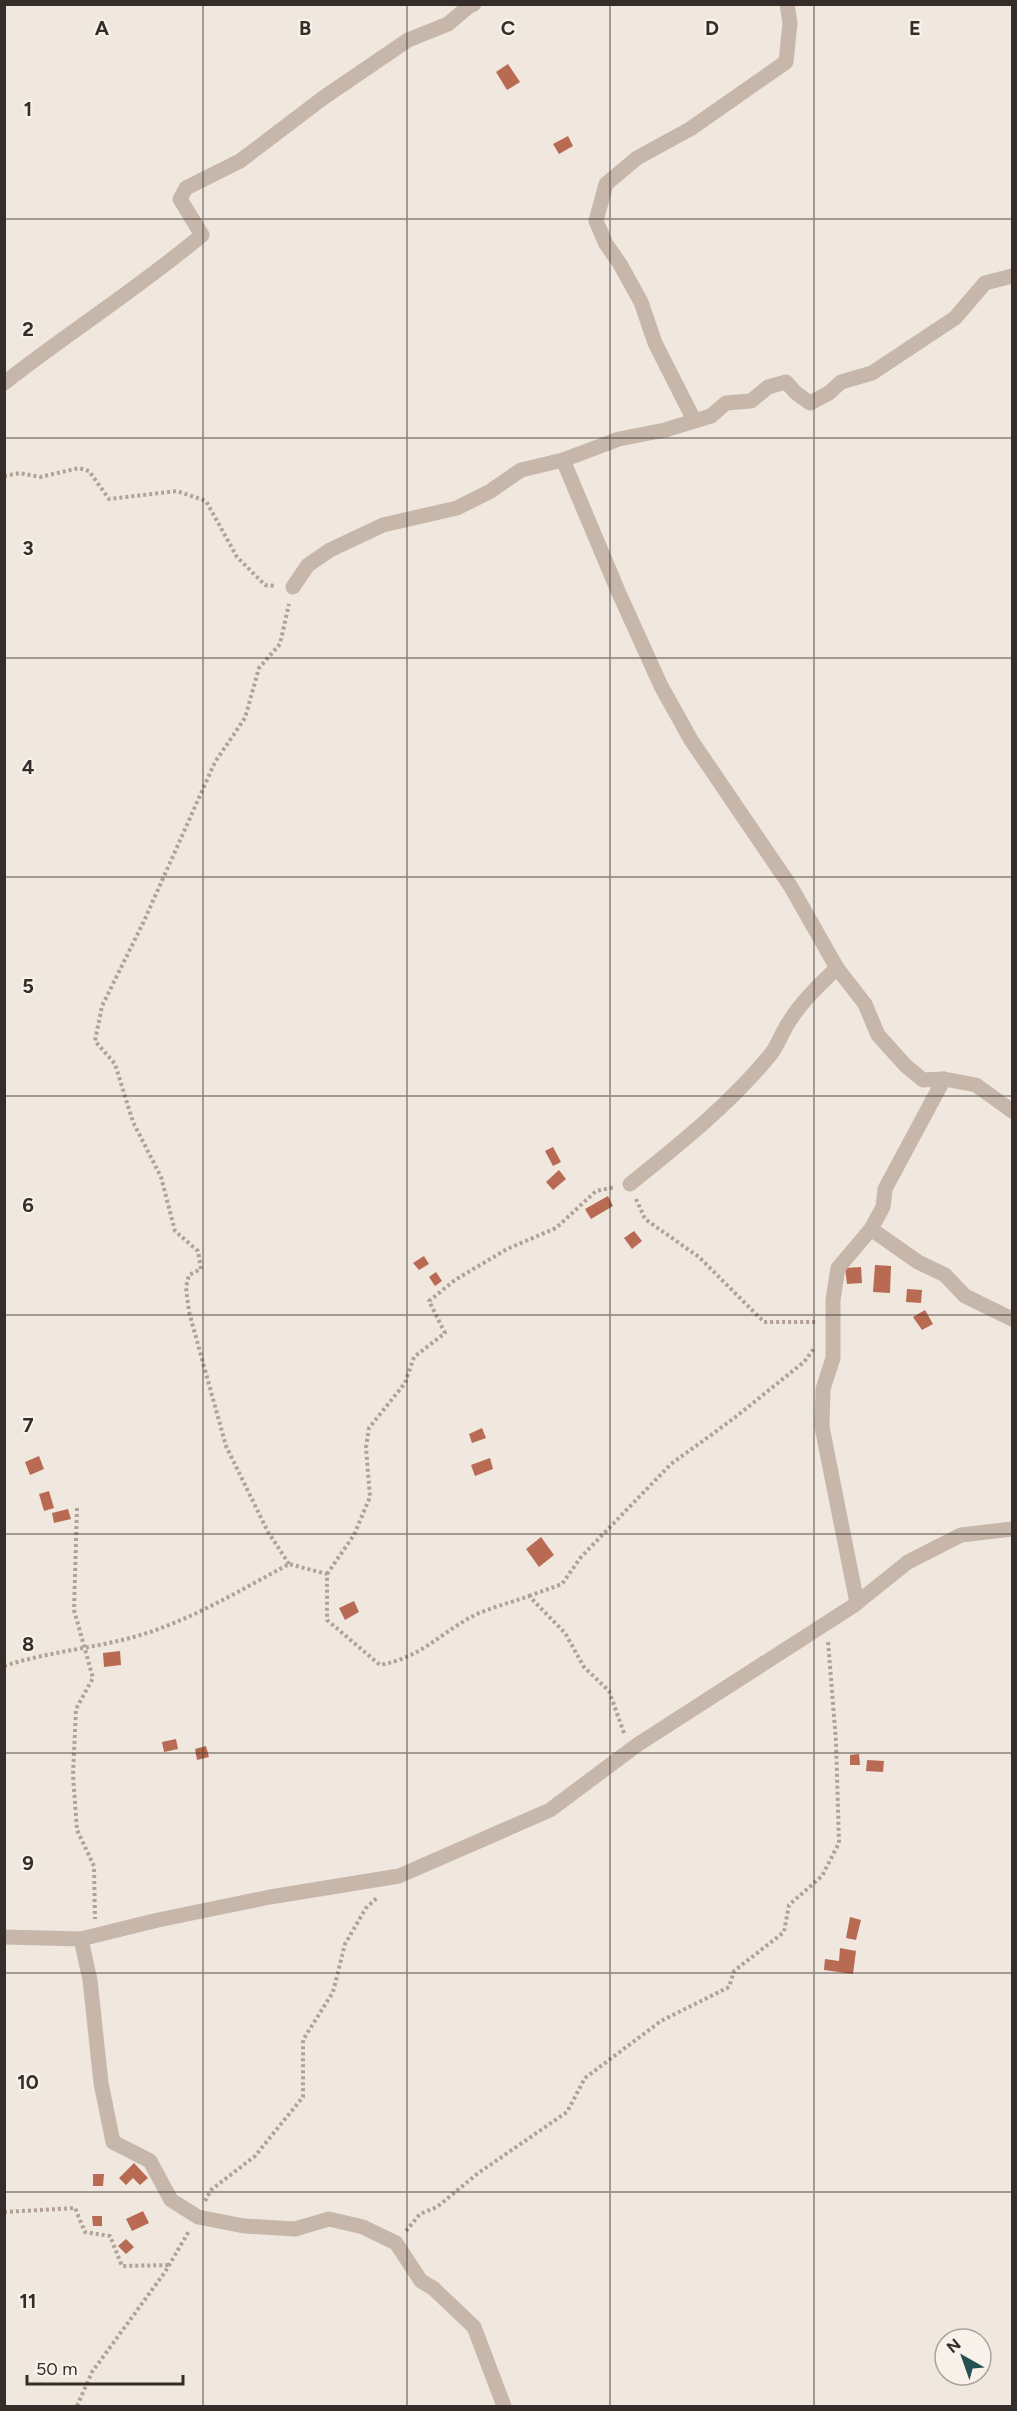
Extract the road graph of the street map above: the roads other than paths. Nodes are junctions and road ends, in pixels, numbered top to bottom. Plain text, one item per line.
1 (474, 4) edge
2 (787, 4) edge
3 (1012, 276) edge
4 (4, 383) edge
5 (694, 420) junction
6 (563, 459) junction
7 (293, 587) road end
8 (837, 968) junction
9 (944, 1079) junction
10 (1012, 1112) edge
11 (630, 1184) road end
12 (871, 1229) junction
13 (1012, 1319) edge
14 (1012, 1529) edge
15 (856, 1602) junction
16 (4, 1937) edge
17 (88, 1937) junction
18 (504, 2406) edge

1 - 4 street
2 - 5 street
3 - 5 street
5 - 6 street
6 - 7 street
6 - 8 street
8 - 9 street
8 - 11 street
9 - 10 street
9 - 12 street
12 - 13 street
12 - 15 street
14 - 15 street
15 - 17 street
16 - 17 street
17 - 18 street

